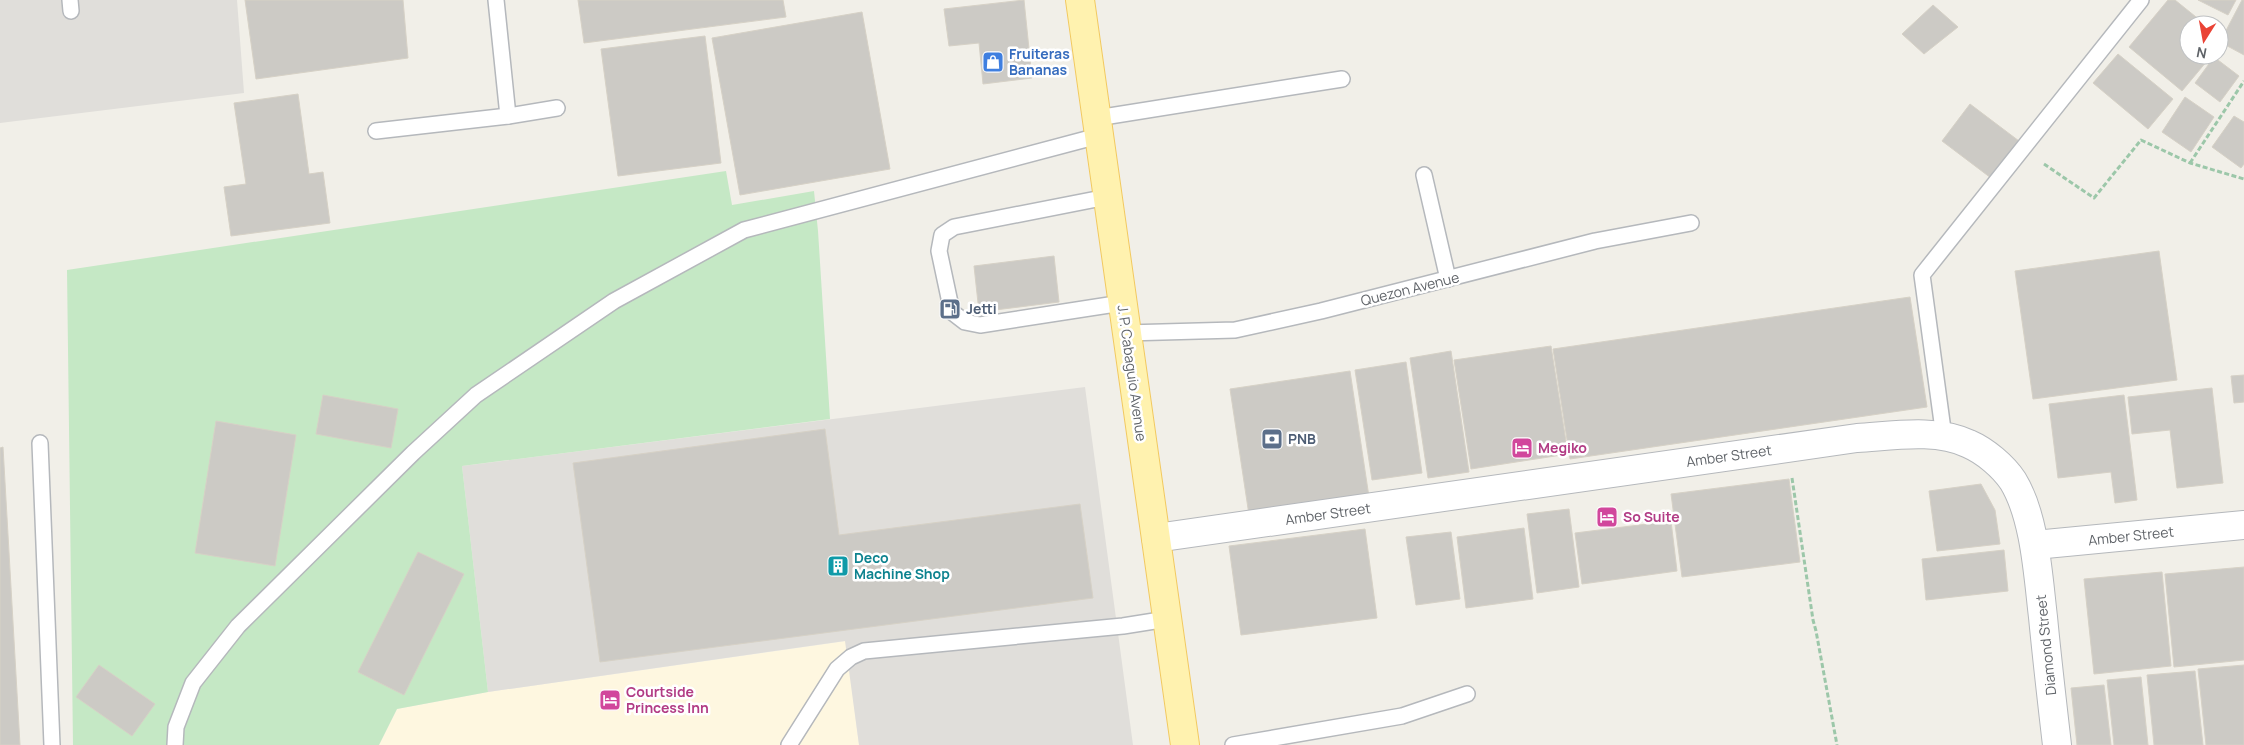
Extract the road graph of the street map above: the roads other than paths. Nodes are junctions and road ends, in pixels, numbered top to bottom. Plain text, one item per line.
1 (496, 0) edge
2 (1080, 0) edge
3 (2141, 0) edge
4 (1342, 79) dead end
5 (557, 108) dead end
6 (508, 116) junction
7 (1098, 127) junction
8 (376, 131) dead end
9 (1424, 176) dead end
10 (1107, 197) junction
11 (1691, 223) dead end
12 (1448, 279) junction
13 (1122, 303) junction
14 (1126, 333) junction
15 (1944, 437) junction
16 (40, 443) dead end
17 (2244, 525) edge
18 (1156, 538) junction
19 (2035, 545) junction
20 (1167, 619) junction
21 (1467, 694) dead end
22 (52, 745) edge
23 (175, 745) edge
24 (790, 745) edge
25 (1185, 745) edge
26 (1233, 745) edge
27 (2057, 745) edge

1 - 6 lane
2 - 7 main road, J. P. Cabaguio Avenue
3 - 15 lane
4 - 7 lane
5 - 6 lane
6 - 8 lane
7 - 10 main road, J. P. Cabaguio Avenue
7 - 23 lane
9 - 12 lane
10 - 13 main road, J. P. Cabaguio Avenue
10 - 13 lane
11 - 12 lane, Quezon Avenue
12 - 14 lane, Quezon Avenue
13 - 14 main road, J. P. Cabaguio Avenue
14 - 18 main road, J. P. Cabaguio Avenue
15 - 18 street, Amber Street
15 - 19 street, Amber Street
16 - 22 lane
17 - 19 street, Amber Street
18 - 20 main road, J. P. Cabaguio Avenue
19 - 27 street, Diamond Street
20 - 24 lane
20 - 25 main road, J. P. Cabaguio Avenue
21 - 26 lane

